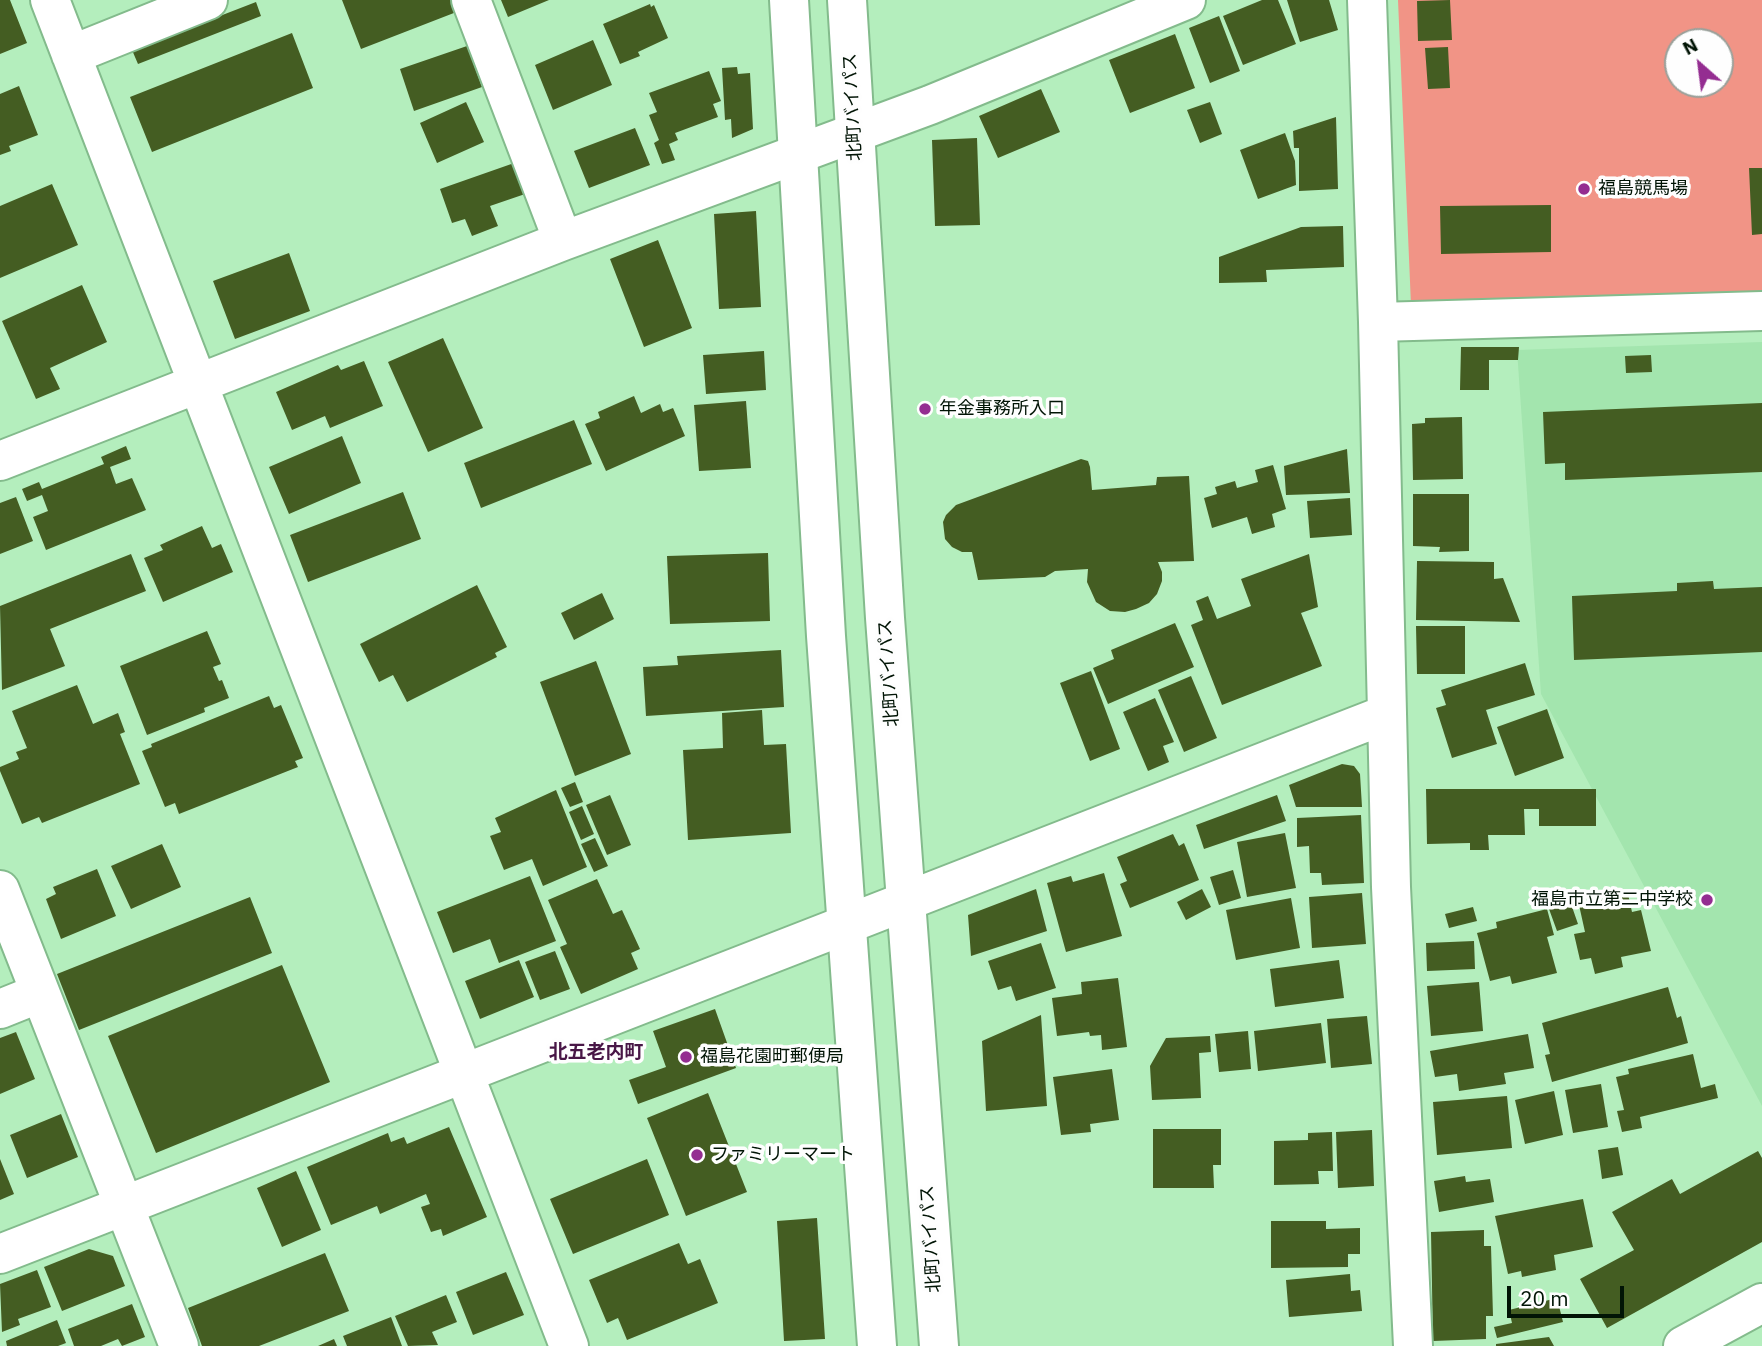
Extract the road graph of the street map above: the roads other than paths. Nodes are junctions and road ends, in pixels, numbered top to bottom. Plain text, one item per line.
1 (50, 0) edge
2 (208, 0) edge
3 (471, 0) edge
4 (789, 0) edge
5 (847, 0) edge
6 (1185, 0) edge
7 (1367, 0) edge
8 (71, 55) junction
9 (855, 134) junction
10 (799, 153) junction
11 (563, 241) junction
12 (1762, 311) edge
13 (1378, 322) junction
14 (198, 385) junction
15 (0, 461) edge
16 (1387, 714) junction
17 (0, 890) edge
18 (905, 903) junction
19 (846, 925) junction
20 (40, 993) junction
21 (0, 1009) edge
22 (466, 1074) junction
23 (123, 1206) junction
24 (0, 1254) edge
25 (1762, 1303) edge
26 (178, 1346) edge
27 (569, 1346) edge
28 (877, 1346) edge
29 (939, 1346) edge
30 (1413, 1346) edge
31 (1684, 1346) edge

1 - 8 main road
2 - 8 main road
3 - 11 main road
4 - 10 main road
5 - 9 main road, 北町バイパス
6 - 9 main road
7 - 13 main road
8 - 14 main road
9 - 10 main road
9 - 18 main road, 北町バイパス
10 - 11 main road
10 - 19 main road
11 - 14 main road
12 - 13 main road
13 - 16 main road
14 - 15 main road
14 - 22 main road
16 - 18 main road
16 - 30 main road
17 - 20 main road
18 - 19 main road
18 - 29 main road, 北町バイパス
19 - 22 main road
19 - 28 main road
20 - 21 main road
20 - 23 main road
22 - 23 main road
22 - 27 main road
23 - 24 main road
23 - 26 main road
25 - 31 main road

